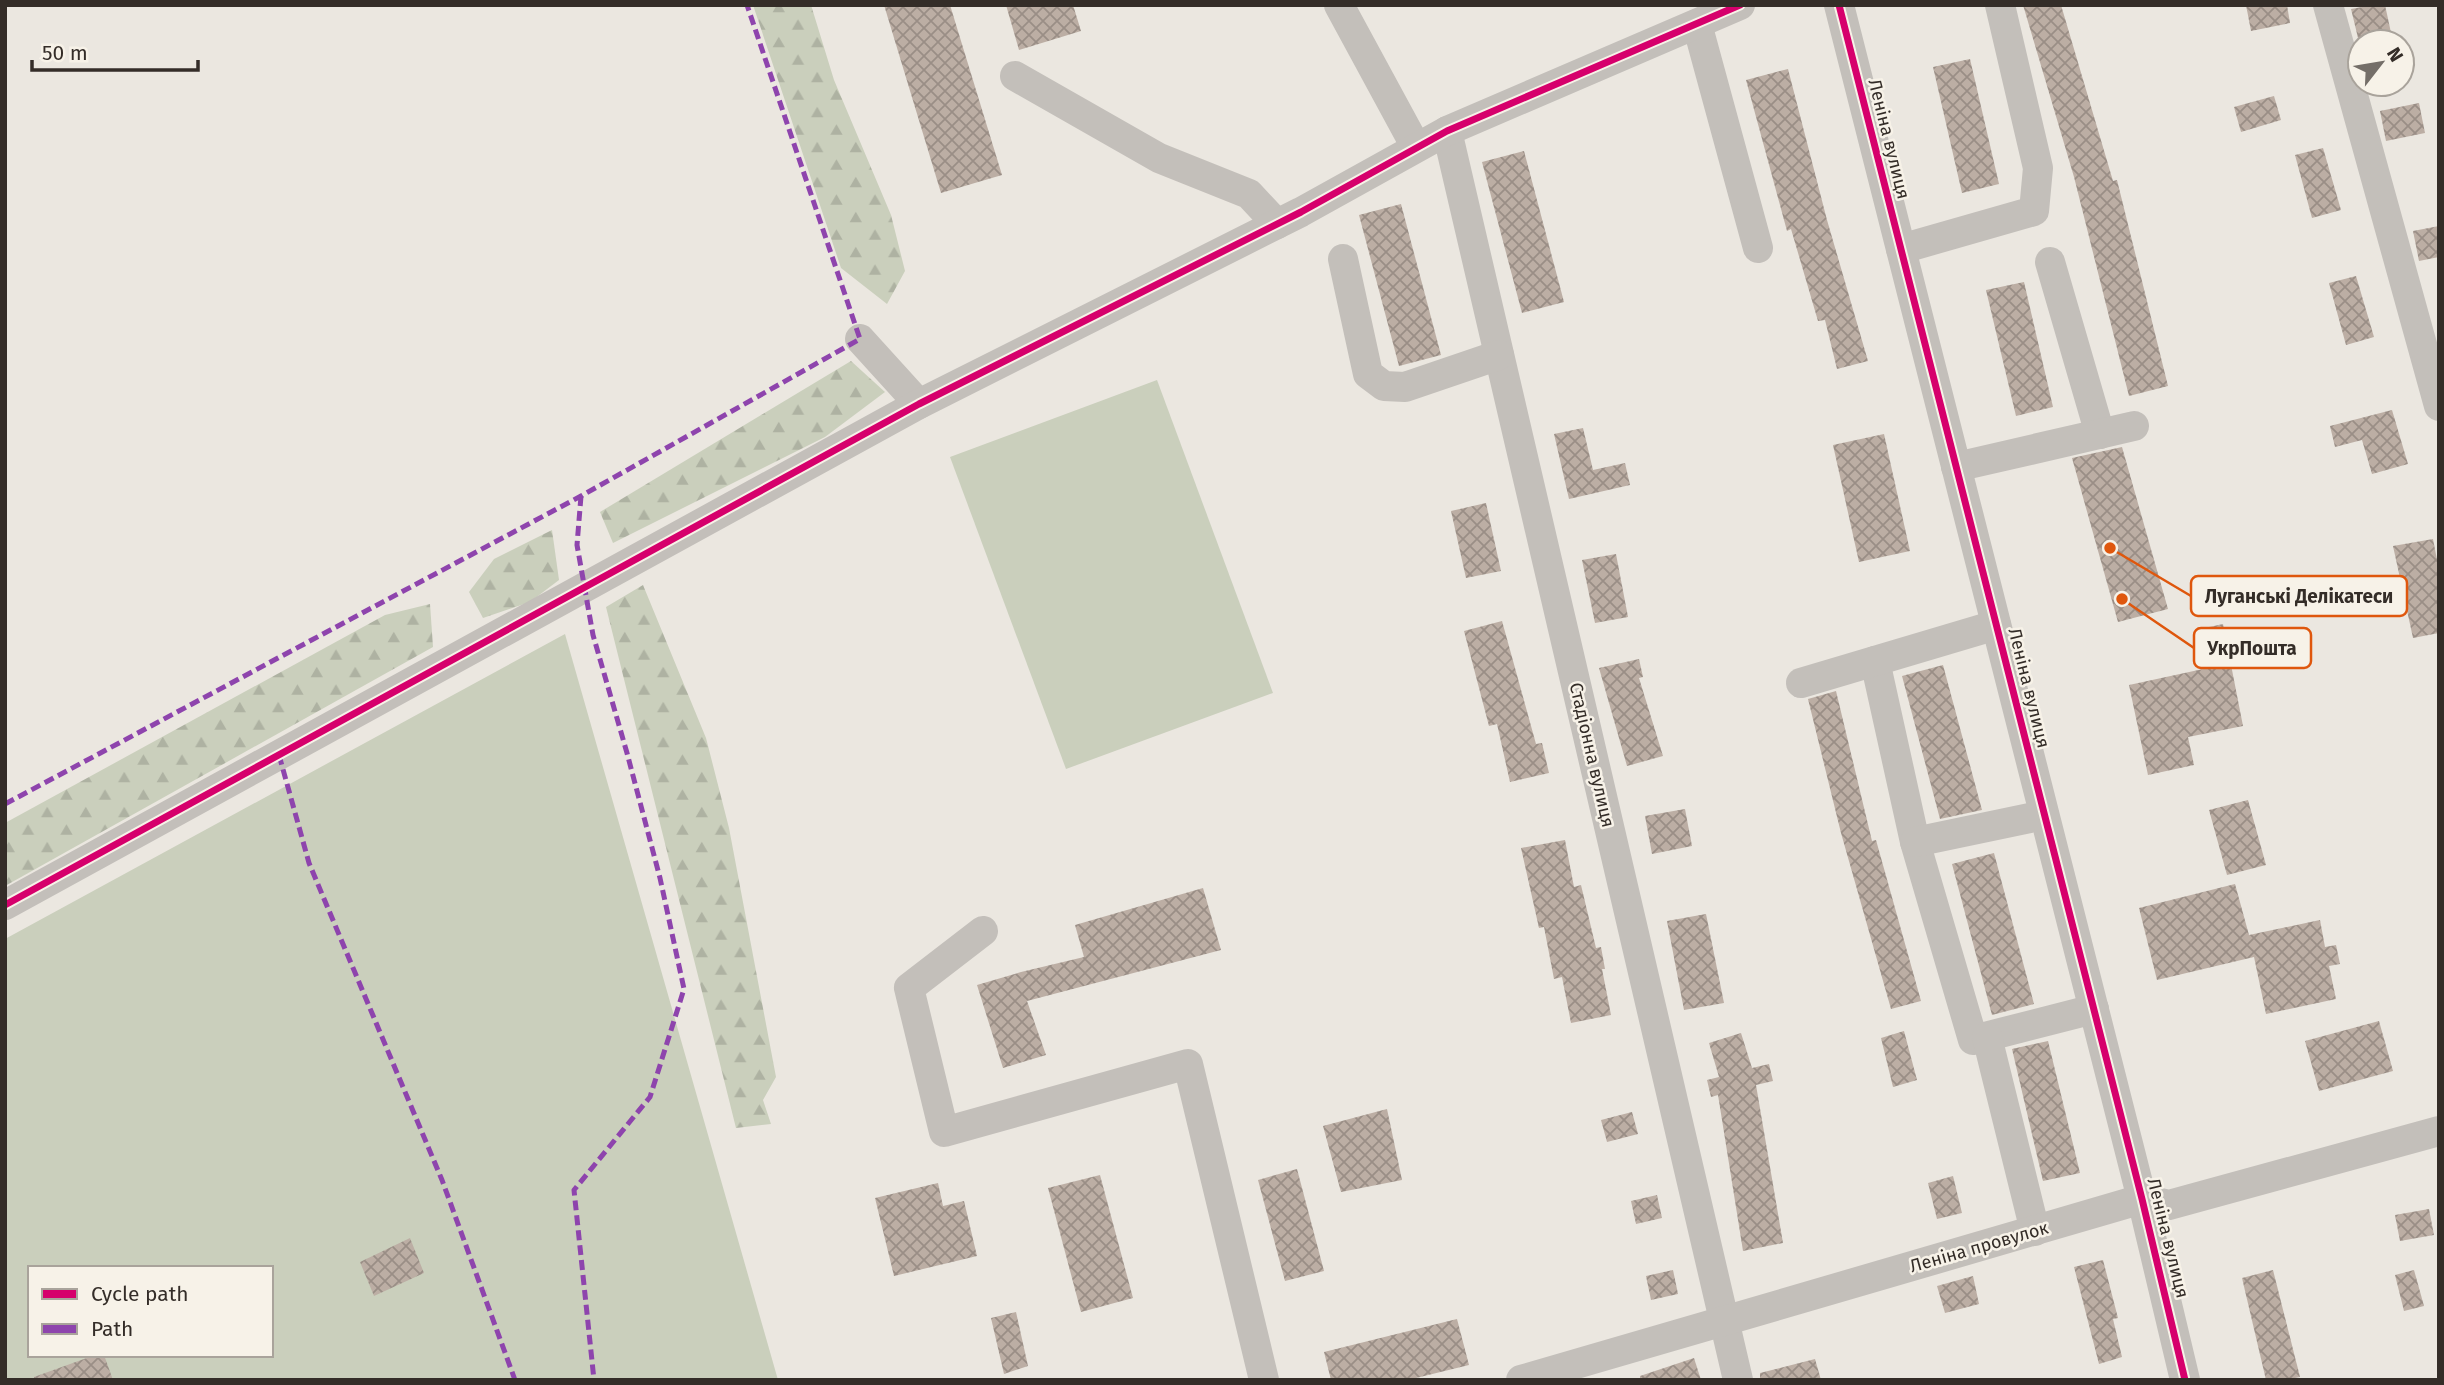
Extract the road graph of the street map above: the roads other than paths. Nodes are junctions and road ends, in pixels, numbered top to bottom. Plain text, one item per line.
1 (1339, 5) edge
2 (1740, 5) edge
3 (1839, 5) edge
4 (2000, 5) edge
5 (2328, 5) edge
6 (1697, 24) junction
7 (1015, 76) dead end
8 (1447, 131) junction
9 (1416, 148) junction
10 (1277, 224) junction
11 (1758, 248) dead end
12 (1901, 248) junction
13 (1343, 259) dead end
14 (2050, 262) dead end
15 (860, 340) dead end
16 (1499, 355) junction
17 (919, 404) junction
18 (2439, 406) edge
19 (2134, 426) dead end
20 (2100, 434) junction
21 (1956, 467) junction
22 (1996, 625) junction
23 (1875, 662) junction
24 (1801, 683) dead end
25 (2044, 815) junction
26 (1915, 842) junction
27 (5, 905) edge
28 (983, 931) dead end
29 (2094, 1009) junction
30 (1987, 1037) junction
31 (2439, 1131) edge
32 (2142, 1199) junction
33 (2035, 1231) junction
34 (1723, 1323) junction
35 (1264, 1380) edge
36 (1521, 1380) edge
37 (1738, 1380) edge
38 (2185, 1380) edge

1 - 9 street
2 - 6 street
3 - 12 street, Леніна вулиця
4 - 12 street
5 - 18 street
6 - 8 street
6 - 11 street
7 - 10 street
8 - 9 street
8 - 16 street, Стадіонна вулиця
9 - 10 street
10 - 17 street
12 - 21 street, Леніна вулиця
13 - 16 street
14 - 20 street
15 - 17 street
16 - 34 street, Стадіонна вулиця
17 - 27 street
19 - 20 street
20 - 21 street
21 - 22 street, Леніна вулиця
22 - 23 street
22 - 25 street, Леніна вулиця
23 - 24 street
23 - 26 street
25 - 26 street
25 - 29 street, Леніна вулиця
26 - 30 street
28 - 35 street
29 - 30 street
29 - 32 street, Леніна вулиця
30 - 33 street
31 - 32 street, Леніна провулок
32 - 33 street, Леніна провулок
32 - 38 street, Леніна вулиця
33 - 34 street, Леніна провулок
34 - 36 street, Леніна провулок
34 - 37 street, Стадіонна вулиця

